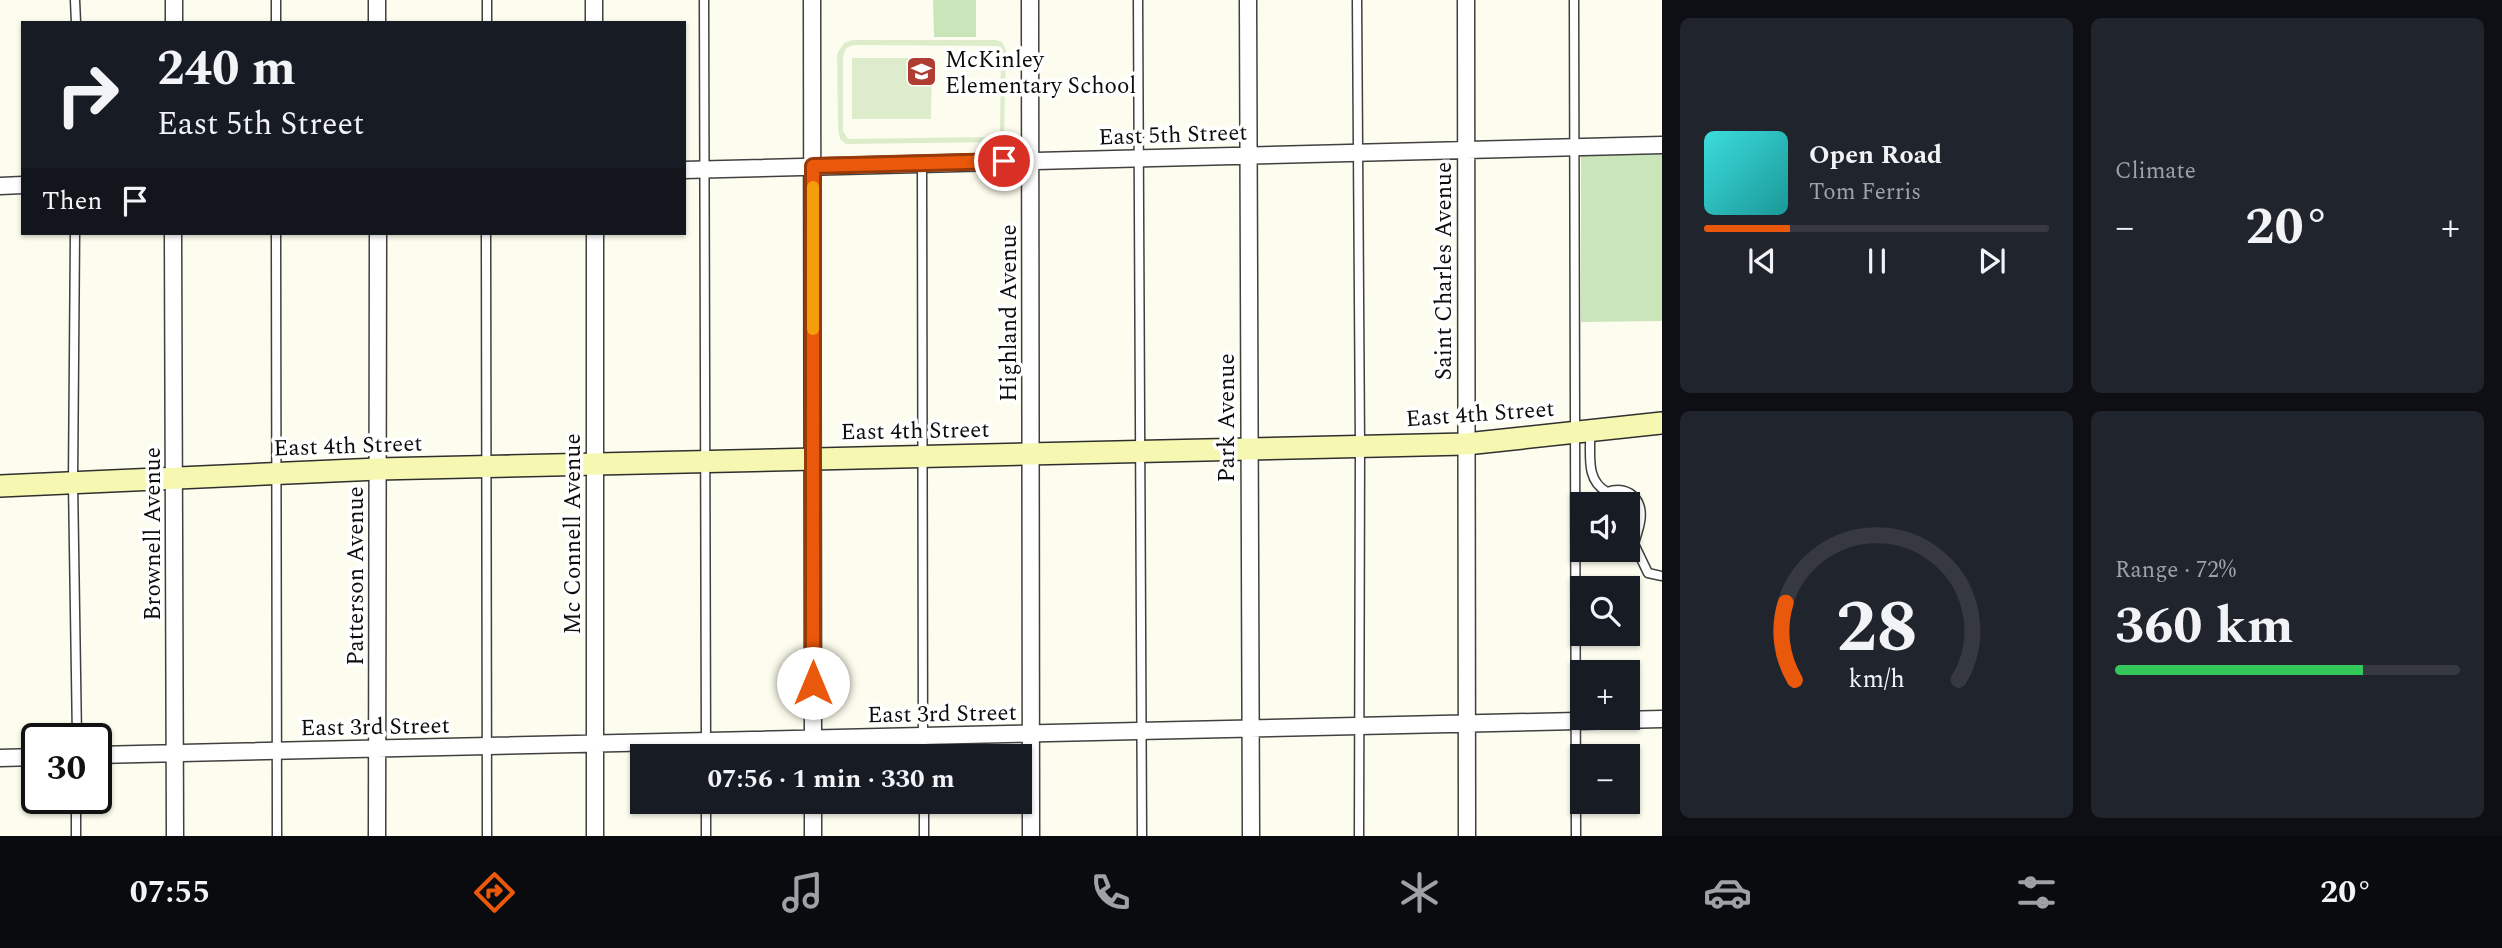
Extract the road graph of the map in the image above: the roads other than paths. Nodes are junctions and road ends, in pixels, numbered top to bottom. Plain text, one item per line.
1 (75, 0) edge
2 (174, 0) edge
3 (276, 0) edge
4 (377, 0) edge
5 (487, 0) edge
6 (594, 0) edge
7 (704, 0) edge
8 (812, 0) edge
9 (1030, 0) edge
10 (1138, 0) edge
11 (1248, 0) edge
12 (1357, 0) edge
13 (1466, 0) edge
14 (1574, 0) edge
15 (76, 21) edge
16 (174, 21) edge
17 (276, 21) edge
18 (377, 21) edge
19 (487, 21) edge
20 (594, 21) edge
21 (1662, 145) edge
22 (1576, 147) junction
23 (1466, 150) junction
24 (1358, 153) junction
25 (1248, 155) junction
26 (1138, 158) junction
27 (1031, 161) junction
28 (922, 163) junction
29 (813, 166) junction
30 (705, 169) junction
31 (686, 170) edge
32 (21, 185) edge
33 (0, 186) edge
34 (75, 235) edge
35 (173, 235) edge
36 (276, 235) edge
37 (378, 235) edge
38 (486, 235) edge
39 (595, 235) edge
40 (1662, 423) edge
41 (1583, 431) junction
42 (1466, 444) junction
43 (1360, 446) junction
44 (1249, 449) junction
45 (1140, 451) junction
46 (1031, 454) junction
47 (923, 456) junction
48 (814, 459) junction
49 (705, 462) junction
50 (596, 464) junction
51 (486, 467) junction
52 (378, 469) junction
53 (276, 473) junction
54 (175, 478) junction
55 (73, 482) junction
56 (0, 485) edge
57 (1577, 492) edge
58 (1607, 492) joint
59 (1629, 492) edge
60 (1640, 558) edge
61 (1576, 562) edge
62 (1662, 576) edge
63 (1577, 660) edge
64 (1640, 719) edge
65 (1662, 719) edge
66 (1570, 720) edge
67 (1466, 722) junction
68 (77, 723) edge
69 (1359, 726) junction
70 (1251, 729) junction
71 (1577, 730) edge
72 (1141, 731) junction
73 (1031, 733) junction
74 (923, 736) junction
75 (813, 739) junction
76 (594, 744) junction
77 (706, 744) edge
78 (760, 744) edge
79 (813, 744) edge
80 (923, 744) edge
81 (487, 746) junction
82 (630, 746) edge
83 (376, 749) junction
84 (278, 751) junction
85 (174, 754) junction
86 (112, 755) edge
87 (21, 757) edge
88 (0, 758) edge
89 (76, 814) edge
90 (706, 814) edge
91 (813, 814) edge
92 (924, 814) edge
93 (76, 836) edge
94 (175, 836) edge
95 (277, 836) edge
96 (377, 836) edge
97 (487, 836) edge
98 (595, 836) edge
99 (706, 836) edge
100 (813, 836) edge
101 (924, 836) edge
102 (1031, 836) edge
103 (1142, 836) edge
104 (1251, 836) edge
105 (1359, 836) edge
106 (1467, 836) edge
107 (1576, 836) edge

1 - 15 lane
2 - 16 street
3 - 17 lane
4 - 18 street
5 - 19 lane
6 - 20 street
7 - 30 lane
8 - 29 street
9 - 27 street, Highland Avenue
10 - 26 lane
11 - 25 street, Park Avenue
12 - 24 lane
13 - 23 street, Saint Charles Avenue
14 - 22 lane
21 - 22 street, East 5th Street
22 - 23 street, East 5th Street
22 - 41 lane
23 - 24 street, East 5th Street
23 - 42 street, Saint Charles Avenue
24 - 25 street, East 5th Street
24 - 43 lane
25 - 26 street, East 5th Street
25 - 44 street, Park Avenue
26 - 27 street, East 5th Street
26 - 45 lane
27 - 28 street, East 5th Street
27 - 46 street, Highland Avenue
28 - 29 street, East 5th Street
28 - 47 lane
29 - 30 street, East 5th Street
29 - 48 street
30 - 31 street, East 5th Street
30 - 49 lane
32 - 33 street
34 - 55 lane
35 - 54 street, Brownell Avenue
36 - 53 lane
37 - 52 street, Patterson Avenue
38 - 51 lane
39 - 50 street, Mc Connell Avenue
40 - 41 street, East 4th Street
41 - 42 street, East 4th Street
41 - 57 lane
41 - 58 lane
42 - 43 street, East 4th Street
42 - 67 street, Saint Charles Avenue
43 - 44 street, East 4th Street
43 - 69 lane
44 - 45 street, East 4th Street
44 - 70 street, Park Avenue
45 - 46 street, East 4th Street
45 - 72 lane
46 - 47 street, East 4th Street
46 - 73 street, Highland Avenue
47 - 48 street, East 4th Street
47 - 74 lane
48 - 49 street, East 4th Street
48 - 75 street
49 - 50 street, East 4th Street
49 - 77 lane
50 - 51 street, East 4th Street
50 - 76 street, Mc Connell Avenue
51 - 52 street, East 4th Street
51 - 81 lane
52 - 53 street, East 4th Street
52 - 83 street, Patterson Avenue
53 - 54 street, East 4th Street
53 - 84 lane
54 - 55 street, East 4th Street
54 - 85 street, Brownell Avenue
55 - 56 street, East 4th Street
55 - 68 lane
58 - 59 lane
60 - 62 lane
61 - 63 lane
64 - 65 street, East 3rd Street
66 - 67 street, East 3rd Street
67 - 69 street, East 3rd Street
67 - 106 street, Saint Charles Avenue
69 - 70 street, East 3rd Street
69 - 105 lane
70 - 72 street, East 3rd Street
70 - 104 street, Park Avenue
71 - 107 lane
72 - 73 street, East 3rd Street
72 - 103 lane
73 - 74 street, East 3rd Street
73 - 102 street, Highland Avenue
74 - 75 street, East 3rd Street
74 - 80 lane
75 - 78 street, East 3rd Street
75 - 79 street
76 - 81 street, East 3rd Street
76 - 82 street, East 3rd Street
76 - 98 street, Mc Connell Avenue
81 - 83 street, East 3rd Street
81 - 97 lane
83 - 84 street, East 3rd Street
83 - 96 street, Patterson Avenue
84 - 85 street, East 3rd Street
84 - 95 lane
85 - 86 street, East 3rd Street
85 - 94 street, Brownell Avenue
87 - 88 street
89 - 93 lane
90 - 99 lane
91 - 100 street
92 - 101 lane

